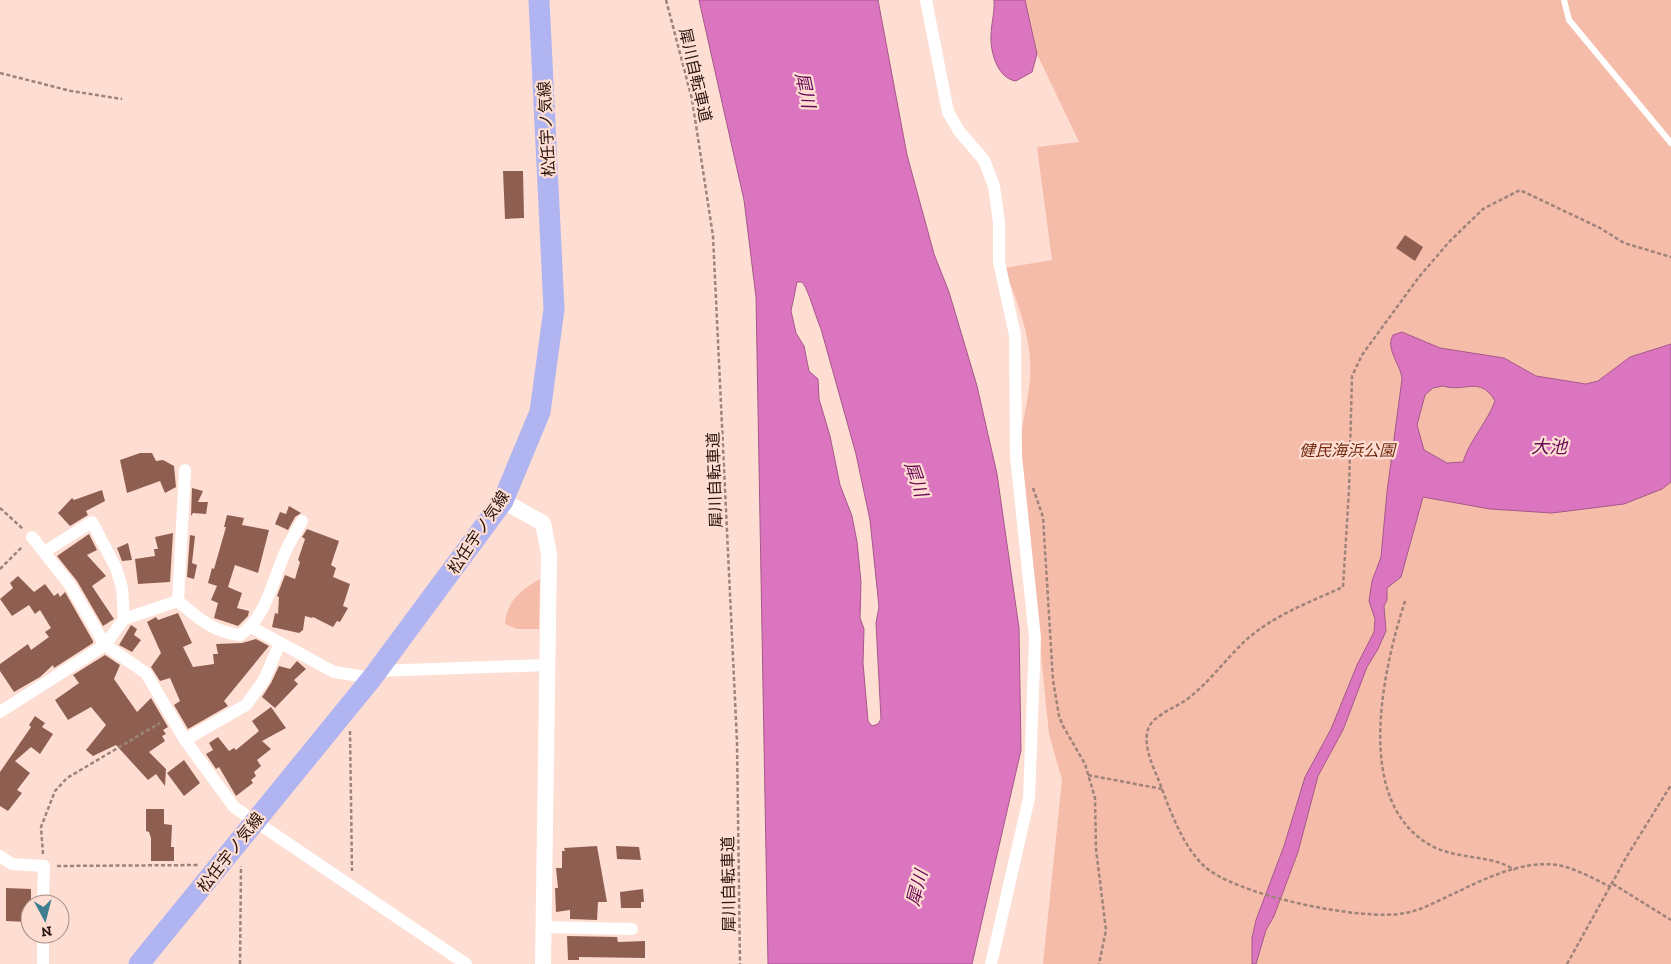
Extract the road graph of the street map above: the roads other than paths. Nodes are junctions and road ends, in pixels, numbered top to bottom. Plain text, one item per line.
1 (540, 0) edge
2 (926, 0) edge
3 (1564, 0) edge
4 (1671, 143) edge
5 (185, 470) dead end
6 (503, 500) junction
7 (302, 521) dead end
8 (32, 537) road end
9 (44, 552) junction
10 (178, 601) junction
11 (124, 619) junction
12 (251, 627) junction
13 (280, 643) junction
14 (105, 645) junction
15 (547, 665) junction
16 (374, 675) junction
17 (0, 712) edge
18 (185, 740) junction
19 (254, 821) junction
20 (0, 856) edge
21 (43, 894) edge
22 (543, 927) junction
23 (632, 929) dead end
24 (43, 944) edge
25 (43, 964) edge
26 (138, 964) edge
27 (466, 964) edge
28 (543, 964) edge
29 (991, 964) edge

1 - 6 main road, 松任宇ノ気線
2 - 29 street
3 - 4 lane
5 - 10 street
6 - 15 street
6 - 16 main road, 松任宇ノ気線
7 - 12 street
8 - 9 street
9 - 11 street
9 - 14 street
10 - 11 street
10 - 12 street
11 - 14 street
12 - 13 street
13 - 16 street
13 - 18 street
14 - 17 street
14 - 18 street
15 - 16 street
15 - 22 street
16 - 19 main road, 松任宇ノ気線
18 - 19 street
19 - 26 main road, 松任宇ノ気線
19 - 27 street
20 - 21 street
22 - 23 street
22 - 28 street
24 - 25 street

